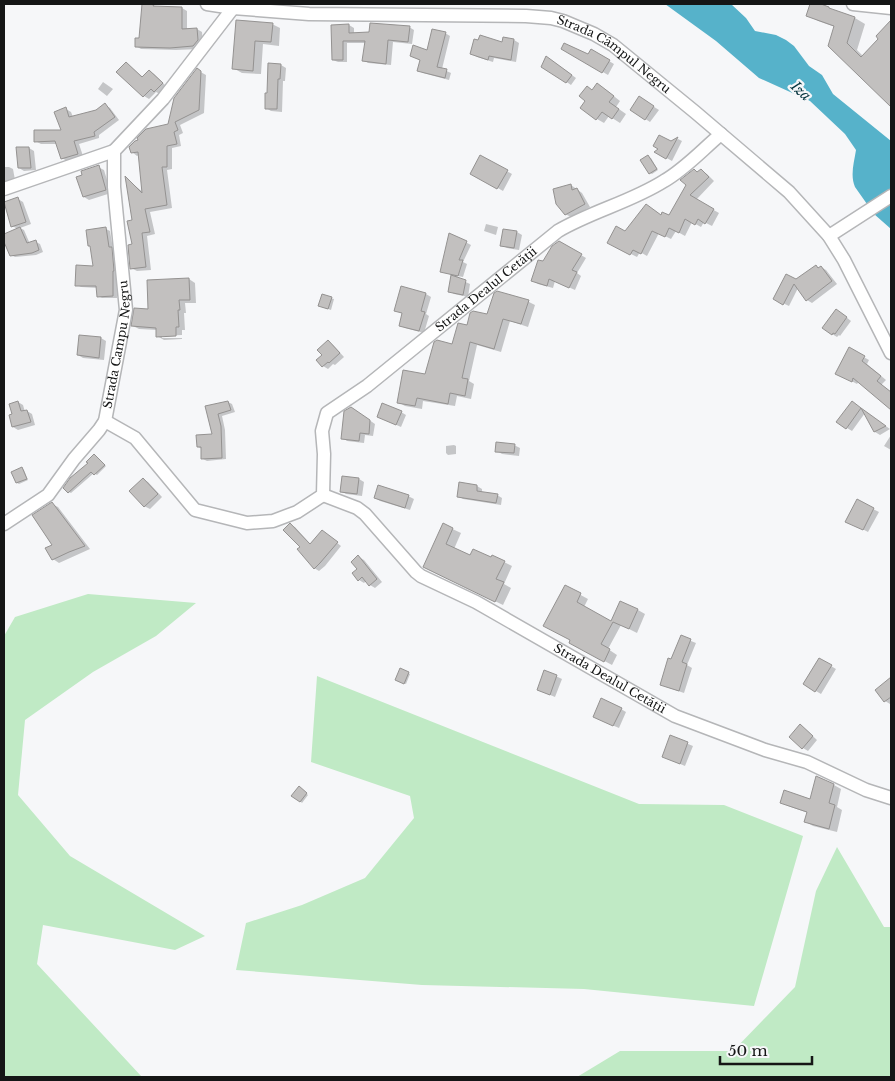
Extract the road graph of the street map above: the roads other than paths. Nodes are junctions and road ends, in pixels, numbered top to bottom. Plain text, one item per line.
1 (207, 4) edge
2 (853, 4) edge
3 (232, 8) junction
4 (891, 8) edge
5 (721, 134) junction
6 (114, 151) junction
7 (4, 189) edge
8 (891, 196) edge
9 (830, 236) junction
10 (891, 353) edge
11 (105, 421) junction
12 (323, 496) junction
13 (4, 524) edge
14 (891, 798) edge

1 - 3 street, Strada Câmpul Negru
2 - 4 street
3 - 5 street, Strada Câmpul Negru
3 - 6 street
5 - 9 street, Strada Câmpul Negru
5 - 12 street, Strada Dealul Cetății
6 - 7 street
6 - 11 street, Strada Campu Negru
8 - 9 street
9 - 10 street, Strada Câmpul Negru
11 - 12 street
11 - 13 street, Strada Campu Negru
12 - 14 street, Strada Dealul Cetății

